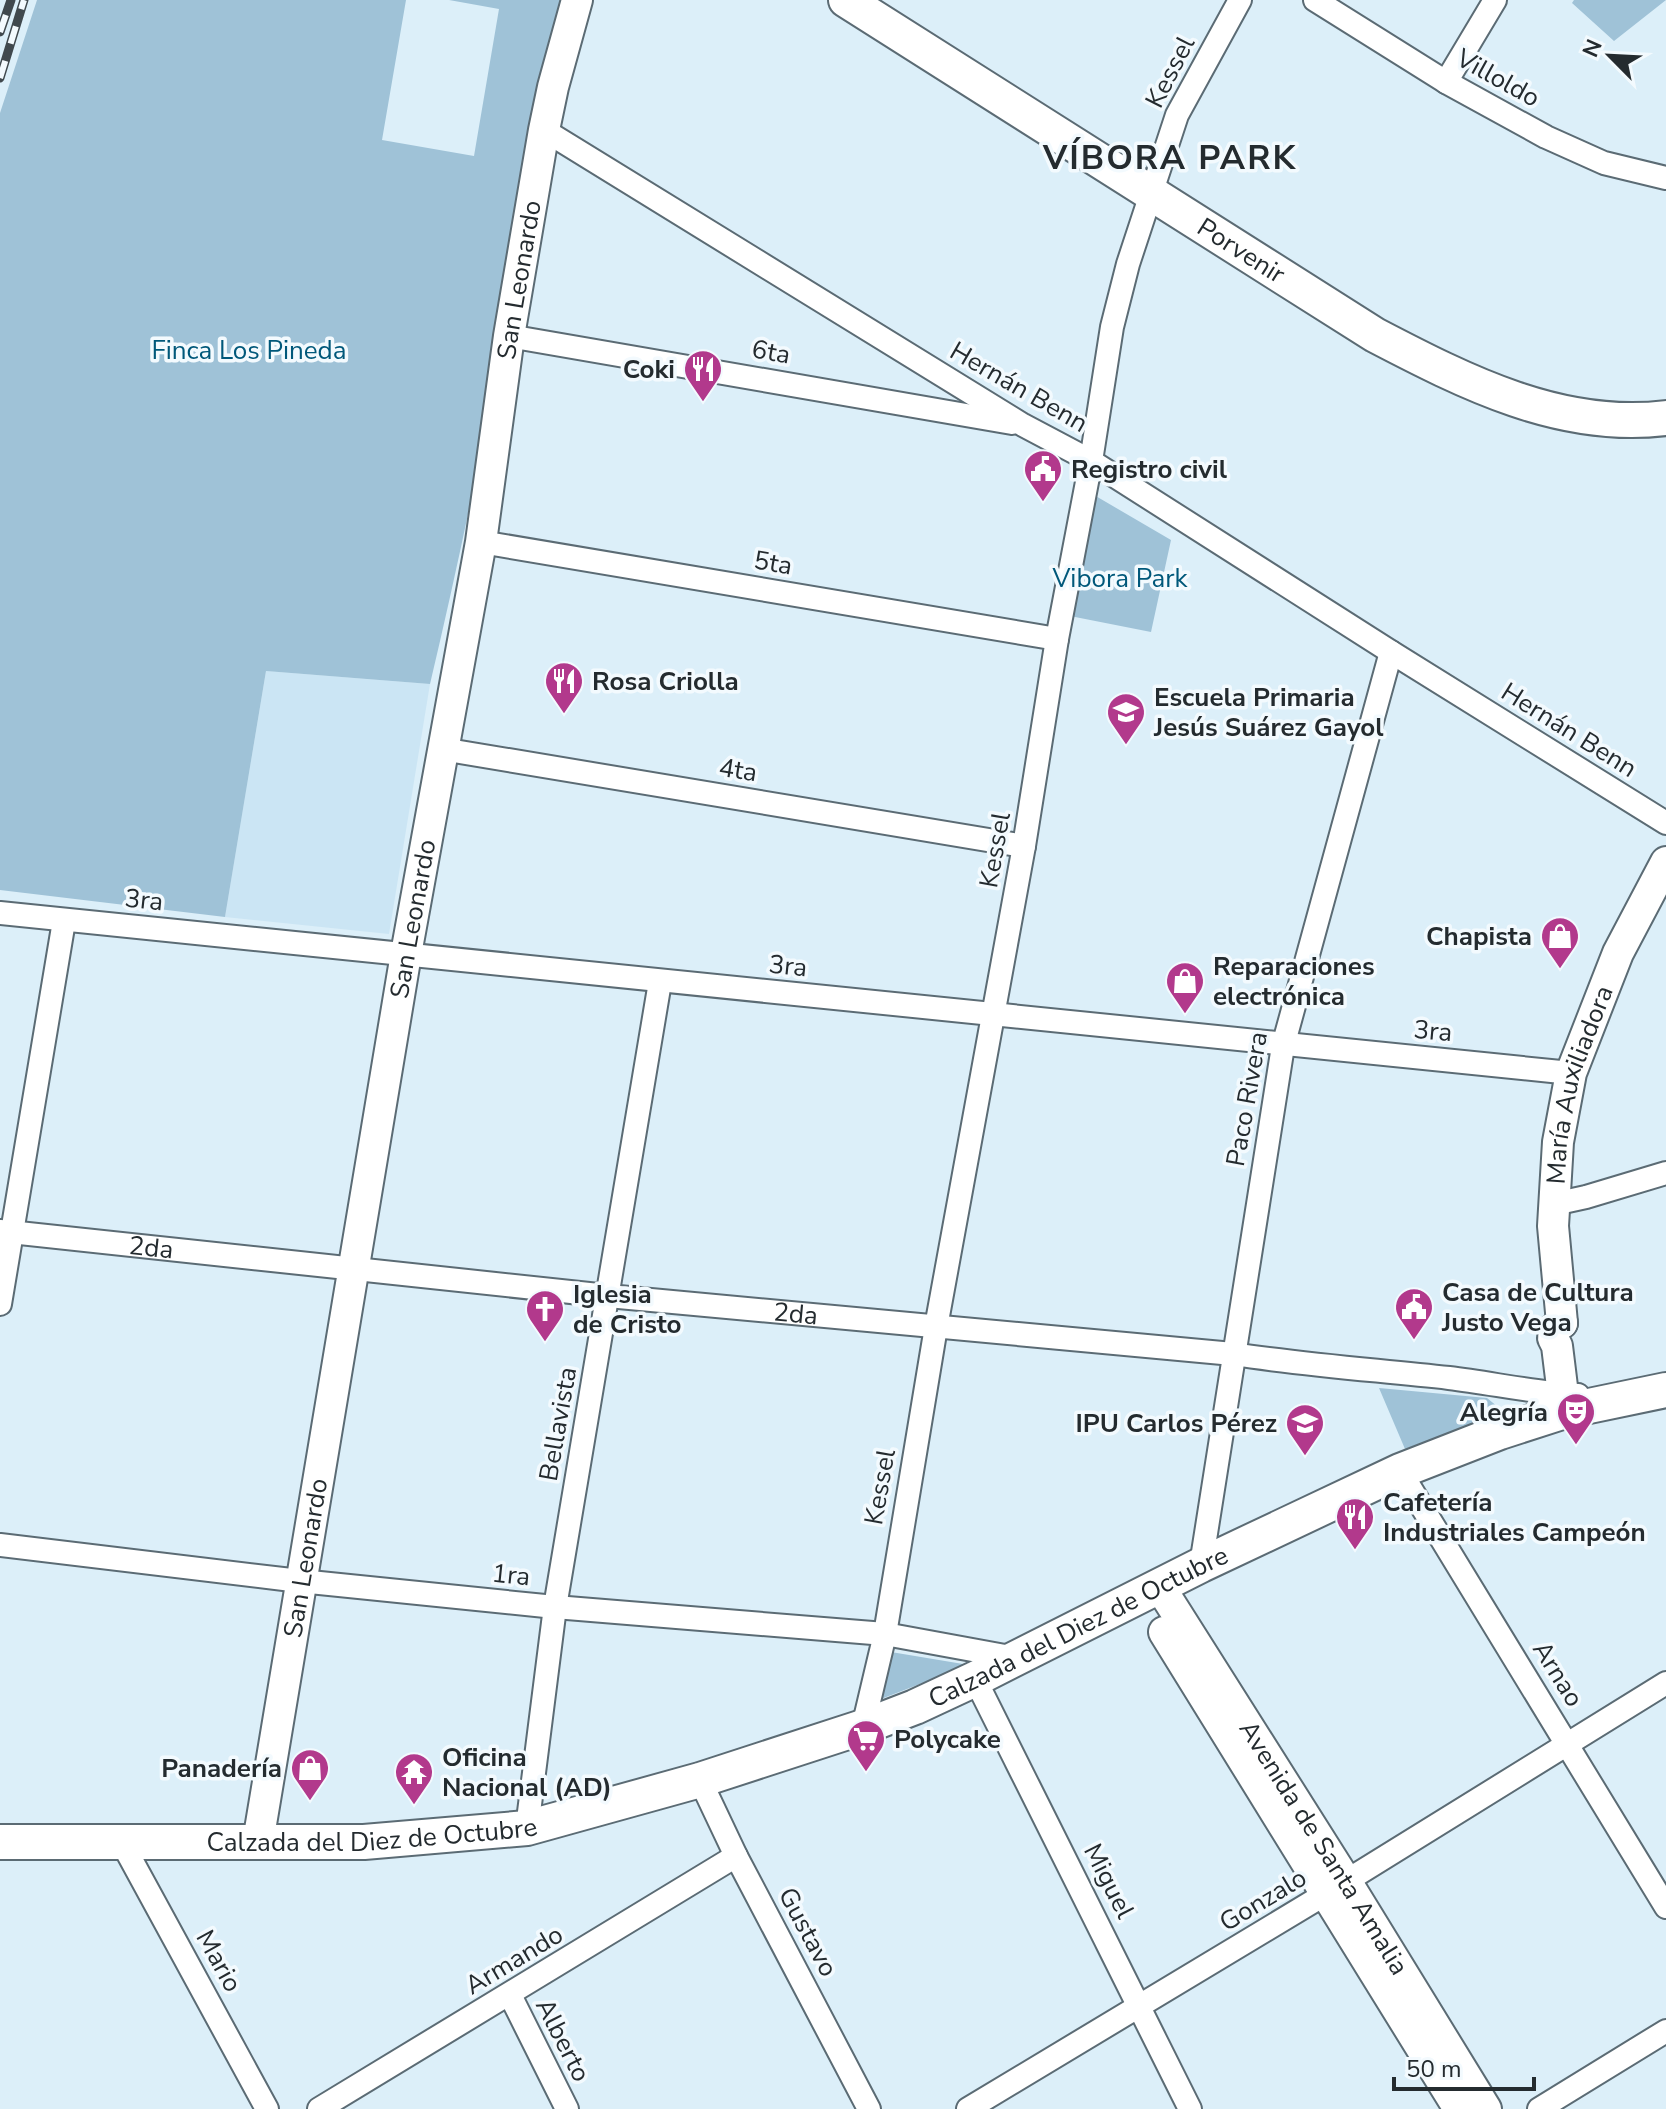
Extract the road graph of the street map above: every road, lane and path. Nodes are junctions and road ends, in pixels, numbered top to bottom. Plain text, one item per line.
1 (577, 0) edge
2 (846, 0) edge
3 (1240, 0) edge
4 (1315, 0) edge
5 (1495, 0) edge
6 (1446, 82) junction
7 (544, 130) junction
8 (1666, 178) edge
9 (1151, 191) junction
10 (509, 336) junction
11 (1666, 418) edge
12 (1023, 425) junction
13 (1091, 461) junction
14 (481, 542) junction
15 (1057, 639) junction
16 (1391, 652) junction
17 (442, 749) junction
18 (1666, 823) edge
19 (1024, 846) junction
20 (1666, 862) edge
21 (0, 913) edge
22 (64, 921) junction
23 (406, 954) junction
24 (660, 982) junction
25 (994, 1015) junction
26 (1283, 1046) junction
27 (1571, 1073) junction
28 (1666, 1173) edge
29 (1554, 1204) junction
30 (6, 1232) edge
31 (353, 1268) junction
32 (608, 1296) junction
33 (0, 1304) edge
34 (1562, 1323) junction
35 (936, 1327) junction
36 (1233, 1354) junction
37 (1666, 1390) edge
38 (1567, 1400) junction
39 (1400, 1471) junction
40 (0, 1545) edge
41 (1201, 1565) junction
42 (300, 1581) junction
43 (1150, 1592) junction
44 (555, 1607) junction
45 (885, 1634) junction
46 (1016, 1658) junction
47 (975, 1679) junction
48 (1666, 1683) edge
49 (863, 1727) junction
50 (1567, 1742) junction
51 (700, 1780) junction
52 (527, 1828) junction
53 (121, 1841) junction
54 (0, 1842) edge
55 (258, 1842) junction
56 (736, 1856) junction
57 (1337, 1887) junction
58 (1666, 1907) edge
59 (510, 1995) junction
60 (1141, 2007) junction
61 (1666, 2031) edge
62 (267, 2109) edge
63 (319, 2109) edge
64 (567, 2109) edge
65 (869, 2109) edge
66 (968, 2109) edge
67 (1190, 2109) edge
68 (1459, 2109) edge
69 (1486, 2109) edge
70 (1539, 2109) edge

1 - 7 street, San Leonardo
2 - 9 main road, Porvenir
3 - 9 street, Kessel
4 - 6 street, Villoldo
5 - 6 street
6 - 8 street, Villoldo
7 - 10 street, San Leonardo
7 - 12 street, Hernán Benn
9 - 11 main road, Porvenir
9 - 13 street, Kessel
10 - 12 street, 6ta
10 - 14 street, San Leonardo
12 - 13 street, Hernán Benn
13 - 15 street, Kessel
13 - 16 street, Hernán Benn
14 - 15 street, 5ta
14 - 17 street, San Leonardo
15 - 19 street, Kessel
16 - 18 street, Hernán Benn
16 - 26 street, Paco Rivera
17 - 19 street, 4ta
17 - 23 street, San Leonardo
19 - 25 street, Kessel
20 - 27 street, María Auxiliadora
21 - 22 street, 3ra
22 - 23 street, 3ra
22 - 30 street
23 - 24 street, 3ra
23 - 31 street, San Leonardo
24 - 25 street, 3ra
24 - 32 street, Bellavista
25 - 26 street, 3ra
25 - 35 street, Kessel
26 - 27 street, 3ra
26 - 36 street, Paco Rivera
27 - 29 street, María Auxiliadora
28 - 29 street
29 - 34 street, María Auxiliadora
30 - 31 street, 2da
30 - 33 street
31 - 32 street, 2da
31 - 42 street, San Leonardo
32 - 35 street, 2da
32 - 44 street, Bellavista
34 - 38 street, María Auxiliadora
34 - 38 street, María Auxiliadora
35 - 36 street, 2da
35 - 45 street, Kessel
36 - 38 street, 2da
36 - 41 street, Paco Rivera
37 - 38 main road, Calzada del Diez de Octubre
38 - 39 main road, Calzada del Diez de Octubre
39 - 41 main road, Calzada del Diez de Octubre
39 - 50 street, Arnao
40 - 42 street, 1ra
41 - 43 main road, Calzada del Diez de Octubre
42 - 44 street, 1ra
42 - 55 street, San Leonardo
43 - 46 main road, Calzada del Diez de Octubre
43 - 57 street, Avenida de Santa Amalia
44 - 45 street, 1ra
44 - 52 street, Bellavista
45 - 46 street, 1ra
45 - 49 street, Kessel
46 - 47 main road, Calzada del Diez de Octubre
47 - 49 main road, Calzada del Diez de Octubre
47 - 60 street, Miguel
48 - 50 street, Gonzalo
49 - 51 main road, Calzada del Diez de Octubre
50 - 57 street, Gonzalo
50 - 58 street, Arnao
51 - 52 main road, Calzada del Diez de Octubre
51 - 56 street, Gustavo
52 - 55 main road, Calzada del Diez de Octubre
53 - 54 main road, Calzada del Diez de Octubre
53 - 55 main road, Calzada del Diez de Octubre
53 - 62 street, Mario
56 - 59 street, Armando
56 - 65 street, Gustavo
57 - 60 street, Gonzalo
57 - 68 street, Avenida de Santa Amalia
57 - 69 street, Avenida de Santa Amalia
59 - 63 street, Armando
59 - 64 street, Alberto
60 - 66 street, Gonzalo
60 - 67 street, Miguel
61 - 70 street

